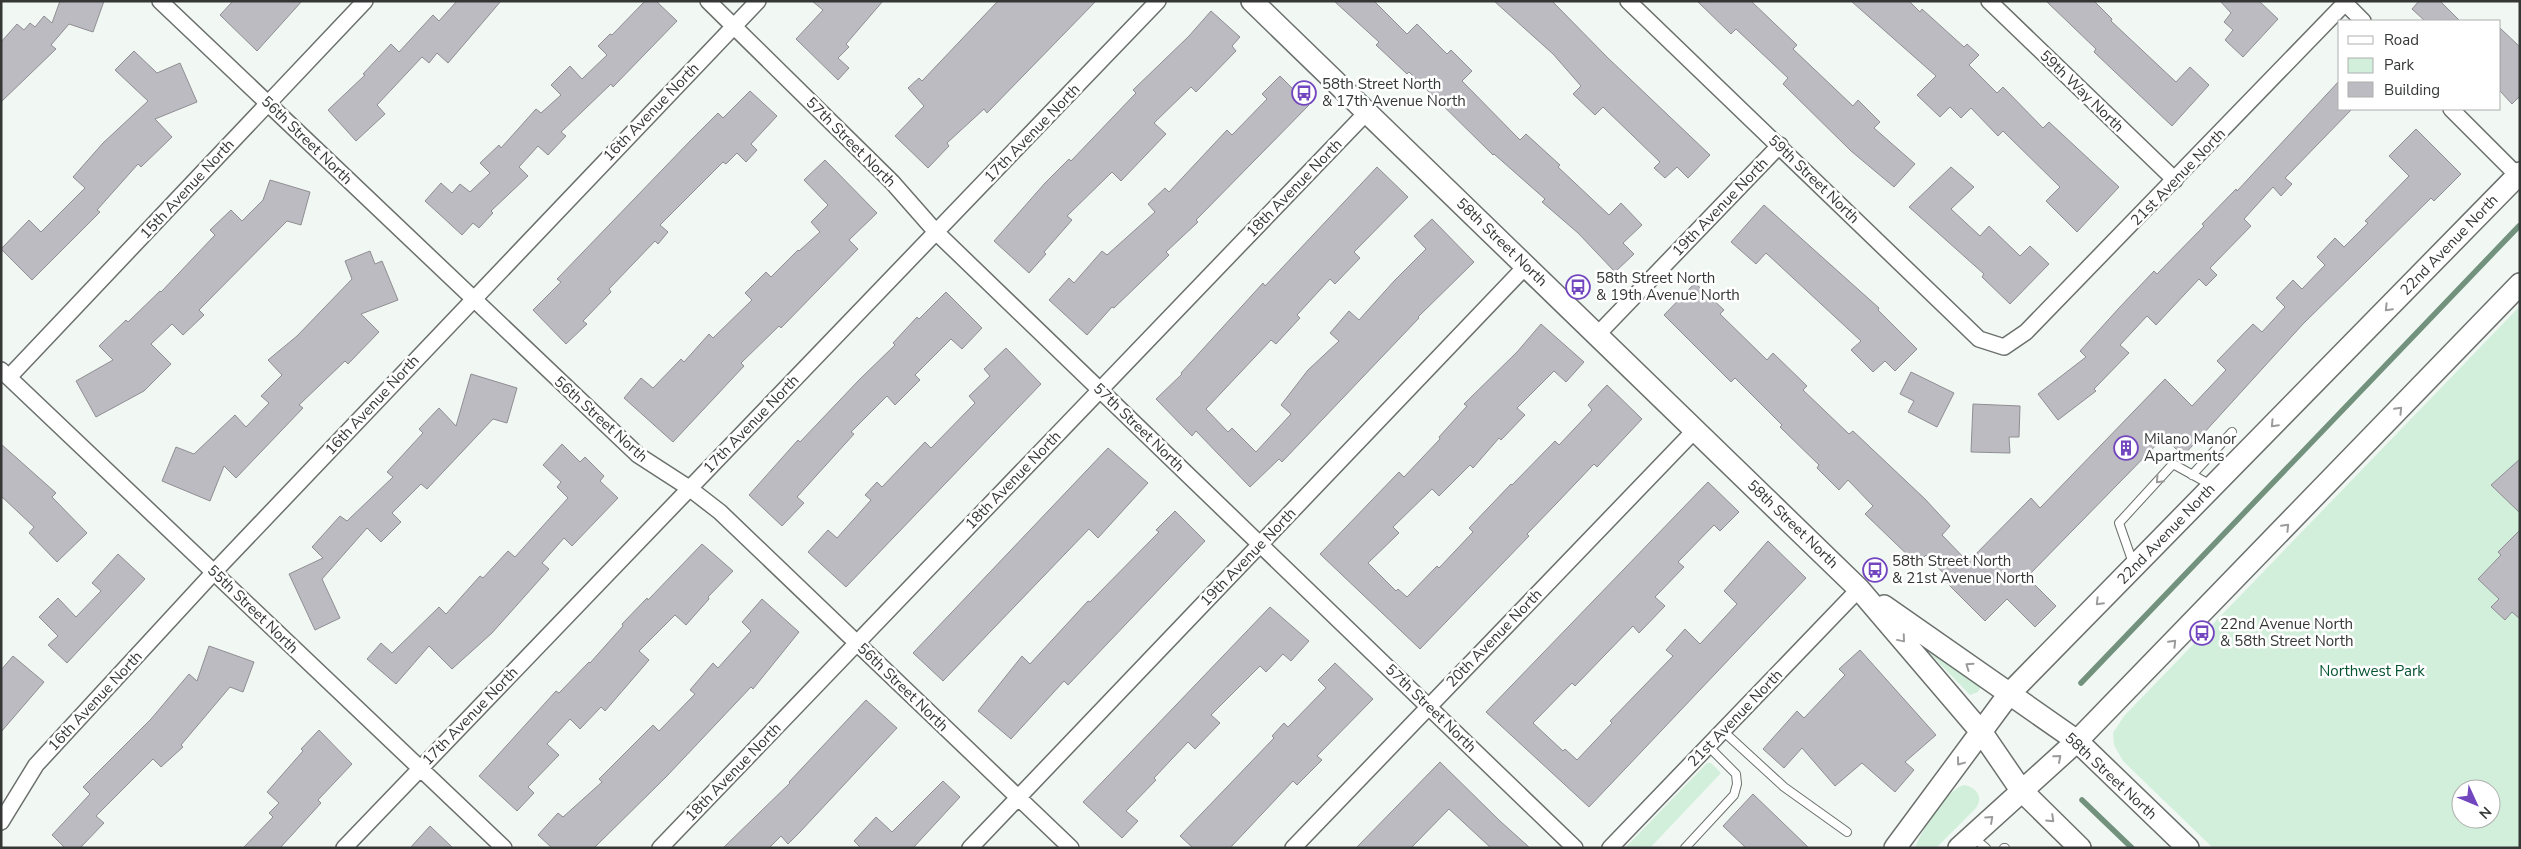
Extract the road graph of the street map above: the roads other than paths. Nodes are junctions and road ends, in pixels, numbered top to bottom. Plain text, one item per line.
1 (160, 1) edge
2 (365, 1) edge
3 (708, 1) edge
4 (758, 1) edge
5 (1158, 1) edge
6 (1252, 1) edge
7 (1628, 1) edge
8 (1989, 1) edge
9 (2345, 2) edge
10 (2362, 20) edge
11 (734, 26) junction
12 (268, 102) junction
13 (2452, 110) edge
14 (1367, 112) junction
15 (1780, 145) junction
16 (2519, 176) edge
17 (2175, 180) junction
18 (936, 232) junction
19 (1526, 266) junction
20 (2520, 284) edge
21 (472, 299) junction
22 (1598, 334) junction
23 (2004, 346) joint
24 (5, 373) edge
25 (1100, 389) junction
26 (1696, 429) junction
27 (2232, 432) dead end
28 (2192, 475) junction
29 (2213, 486) junction
30 (689, 488) junction
31 (1260, 544) junction
32 (2134, 566) junction
33 (214, 572) junction
34 (1859, 589) junction
35 (856, 643) junction
36 (2009, 694) junction
37 (1429, 707) junction
38 (1723, 730) junction
39 (1982, 733) junction
40 (2077, 741) junction
41 (1708, 746) junction
42 (420, 768) junction
43 (2021, 790) junction
44 (1018, 798) junction
45 (1, 822) edge
46 (1847, 832) dead end
47 (1972, 844) edge
48 (344, 848) edge
49 (504, 848) edge
50 (660, 848) edge
51 (970, 848) edge
52 (1071, 848) edge
53 (1293, 848) edge
54 (1575, 848) edge
55 (1610, 848) edge
56 (1686, 848) edge
57 (1895, 848) edge
58 (2080, 848) edge
59 (2188, 848) edge

1 - 12 street, 56th Street North
2 - 12 street, 15th Avenue North
3 - 11 street, 57th Street North
4 - 11 street, 16th Avenue North
5 - 18 street, 17th Avenue North
6 - 14 main road, 58th Street North
7 - 15 street, 59th Street North
8 - 17 street, 59th Way North
9 - 10 street
9 - 17 street, 21st Avenue North
11 - 18 street, 57th Street North
11 - 21 street, 16th Avenue North
12 - 21 street, 56th Street North
12 - 24 street, 15th Avenue North
13 - 16 street
14 - 19 main road, 58th Street North
14 - 25 street, 18th Avenue North
15 - 22 street, 19th Avenue North
15 - 23 street, 59th Street North
16 -> 29 main road, 22nd Avenue North
17 - 23 street, 21st Avenue North
18 - 25 street, 57th Street North
18 - 30 street, 17th Avenue North
19 - 22 main road, 58th Street North
19 - 31 street, 19th Avenue North
40 -> 20 main road
21 - 30 street, 56th Street North
21 - 33 street, 16th Avenue North
22 - 26 main road, 58th Street North
24 - 33 street, 55th Street North
25 - 31 street, 57th Street North
25 - 35 street, 18th Avenue North
26 - 34 main road, 58th Street North
26 - 37 street, 20th Avenue North
27 - 28 lane
28 - 29 lane
28 -> 32 lane
29 - 32 main road, 22nd Avenue North
30 - 35 street, 56th Street North
30 - 42 street, 17th Avenue North
31 - 37 street, 57th Street North
31 - 44 street, 19th Avenue North
32 -> 36 main road, 22nd Avenue North
33 - 42 street, 55th Street North
33 - 45 street, 16th Avenue North
36 -> 34 main road, 58th Street North
34 - 38 street, 21st Avenue North
34 -> 39 main road, 58th Street North
35 - 44 street, 56th Street North
35 - 50 street, 18th Avenue North
36 - 39 main road, 22nd Avenue North
36 - 40 main road, 58th Street North
37 - 53 street, 20th Avenue North
37 - 54 street, 57th Street North
38 - 41 street, 21st Avenue North
38 - 46 lane
39 - 43 main road, 58th Street North
39 -> 57 main road, 22nd Avenue North
43 -> 40 main road
40 - 59 main road, 58th Street North
41 - 55 street, 21st Avenue North
41 - 56 lane
42 - 48 street, 17th Avenue North
42 - 49 street, 55th Street North
47 -> 43 main road
43 -> 58 main road, 58th Street North
44 - 51 street, 19th Avenue North
44 - 52 street, 56th Street North

